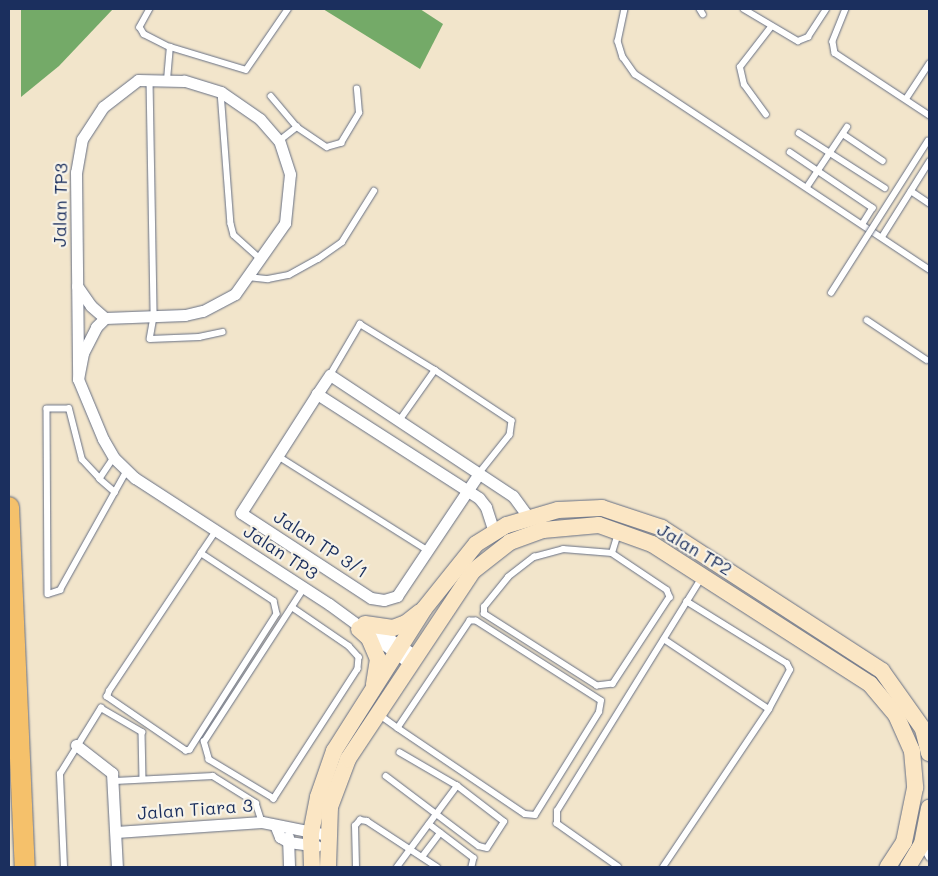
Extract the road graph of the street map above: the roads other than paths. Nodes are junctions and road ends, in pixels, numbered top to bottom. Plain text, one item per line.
1 (150, 9) edge
2 (288, 9) edge
3 (625, 9) edge
4 (744, 9) edge
5 (826, 9) edge
6 (846, 9) edge
7 (771, 27) junction
8 (170, 47) junction
9 (929, 64) edge
10 (150, 79) junction
11 (167, 80) junction
12 (357, 89) dead end
13 (221, 92) junction
14 (271, 96) dead end
15 (906, 99) junction
16 (766, 115) dead end
17 (929, 115) edge
18 (847, 127) dead end
19 (297, 128) junction
20 (799, 133) dead end
21 (842, 134) junction
22 (929, 140) edge
23 (278, 142) junction
24 (790, 152) dead end
25 (830, 152) junction
26 (883, 161) dead end
27 (929, 162) edge
28 (818, 170) junction
29 (806, 187) junction
30 (885, 188) dead end
31 (374, 191) dead end
32 (911, 191) junction
33 (929, 203) edge
34 (862, 224) junction
35 (882, 237) junction
36 (261, 260) junction
37 (929, 269) edge
38 (248, 277) junction
39 (77, 286) junction
40 (831, 293) dead end
41 (154, 317) junction
42 (105, 318) junction
43 (867, 320) dead end
44 (222, 332) dead end
45 (927, 360) dead end
46 (435, 370) junction
47 (330, 375) junction
48 (78, 379) junction
49 (317, 394) junction
50 (400, 421) junction
51 (278, 456) junction
52 (114, 458) junction
53 (127, 470) junction
54 (478, 475) junction
55 (100, 479) junction
56 (466, 489) junction
57 (116, 492) junction
58 (9, 507) edge
59 (528, 517) junction
60 (216, 531) junction
61 (494, 532) junction
62 (618, 532) junction
63 (427, 550) junction
64 (201, 553) junction
65 (612, 553) junction
66 (703, 576) junction
67 (304, 588) junction
68 (687, 602) junction
69 (292, 607) junction
70 (424, 609) junction
71 (362, 627) junction
72 (664, 639) junction
73 (407, 655) junction
74 (368, 699) junction
75 (769, 709) junction
76 (378, 714) junction
77 (398, 728) junction
78 (76, 745) junction
79 (400, 753) dead end
80 (929, 753) edge
81 (386, 776) dead end
82 (143, 779) junction
83 (115, 781) junction
84 (457, 786) junction
85 (929, 808) edge
86 (438, 812) junction
87 (262, 822) junction
88 (430, 824) junction
89 (276, 827) junction
90 (288, 829) junction
91 (116, 832) junction
92 (440, 833) junction
93 (319, 840) junction
94 (289, 842) junction
95 (411, 849) junction
96 (926, 851) edge
97 (422, 857) junction
98 (912, 865) edge
99 (25, 867) edge
100 (64, 867) edge
101 (117, 867) edge
102 (289, 867) edge
103 (312, 867) edge
104 (328, 867) edge
105 (356, 867) edge
106 (397, 867) edge
107 (437, 867) edge
108 (472, 867) edge
109 (618, 867) edge
110 (663, 867) edge
111 (888, 867) edge

1 - 8 lane
2 - 8 lane
3 - 29 lane
4 - 7 lane
5 - 7 lane
6 - 15 lane
7 - 16 lane
8 - 11 lane
9 - 15 lane
10 - 11 street, Jalan TP3
10 - 39 street, Jalan TP3
10 - 41 lane
11 - 13 street, Jalan TP3
12 - 19 lane
13 - 23 street, Jalan TP3
13 - 36 lane
14 - 19 lane
15 - 17 lane
18 - 21 lane
19 - 23 lane
20 - 25 lane
21 - 25 lane
21 - 26 lane
22 - 40 lane, bridge
23 - 36 street, Jalan TP3
24 - 28 lane
25 - 28 lane
25 - 30 lane
27 - 32 lane
28 - 29 lane
28 - 34 lane
29 - 34 lane
31 - 38 lane
32 - 33 lane
32 - 35 lane
34 - 35 lane
35 - 37 lane
36 - 38 street, Jalan TP3
38 - 41 street, Jalan TP3
39 - 42 street
39 - 48 street, Jalan TP3
41 - 42 street, Jalan TP3
41 - 44 lane
42 - 48 street
43 - 45 lane
46 - 47 lane
46 - 50 lane
46 - 54 lane
47 - 49 street, Jalan TP 3/1
47 - 50 street
48 - 52 street, Jalan TP3
49 - 51 street, Jalan TP 3/1
49 - 56 street
50 - 54 street
51 - 63 lane
51 - 63 street, Jalan TP 3/1
52 - 53 street, Jalan TP3
52 - 55 lane
53 - 57 lane
53 - 60 street, Jalan TP3
54 - 56 street, Jalan TP 3/1
54 - 59 street
55 - 57 lane
55 - 57 lane
56 - 61 street
56 - 63 street, Jalan TP 3/1
58 - 99 highway
59 - 61 street, Jalan TP2
59 - 80 street, Jalan TP2
60 - 64 lane
60 - 67 street, Jalan TP3
61 - 70 street, Jalan TP2
62 - 65 lane
62 - 66 street, Jalan TP2
62 - 73 street, Jalan TP2
64 - 64 lane
65 - 65 lane
66 - 68 lane
66 - 111 street, Jalan TP2
67 - 69 lane
67 - 71 street, Jalan TP3
68 - 72 lane
68 - 75 lane
69 - 69 lane
70 - 71 street
70 - 73 street, Jalan TP2
71 - 73 street, Jalan TP3
71 - 74 street
72 - 75 lane
72 - 109 lane
73 - 74 street, Jalan TP2
73 - 76 street, Jalan TP2
74 - 93 street, Jalan TP2
75 - 110 lane
76 - 77 lane
76 - 93 street, Jalan TP2
77 - 77 lane
78 - 82 lane
78 - 83 street
78 - 100 lane
79 - 84 lane
81 - 86 lane
82 - 83 lane
82 - 87 lane
83 - 91 street
84 - 86 lane
84 - 86 lane
85 - 96 street
86 - 88 lane
87 - 89 street, Jalan Tiara 3
87 - 91 street, Jalan Tiara 3
88 - 92 lane
88 - 95 lane
89 - 90 street, Jalan Tiara 3
89 - 94 street, Jalan Tiara 3
90 - 93 street, Jalan Tiara 3
90 - 94 street
91 - 101 street
92 - 97 lane
92 - 108 lane
93 - 94 street
93 - 103 street, Jalan TP2
93 - 104 street, Jalan TP2
94 - 102 street
95 - 97 lane
95 - 105 lane
95 - 106 lane
96 - 98 street
97 - 107 lane

